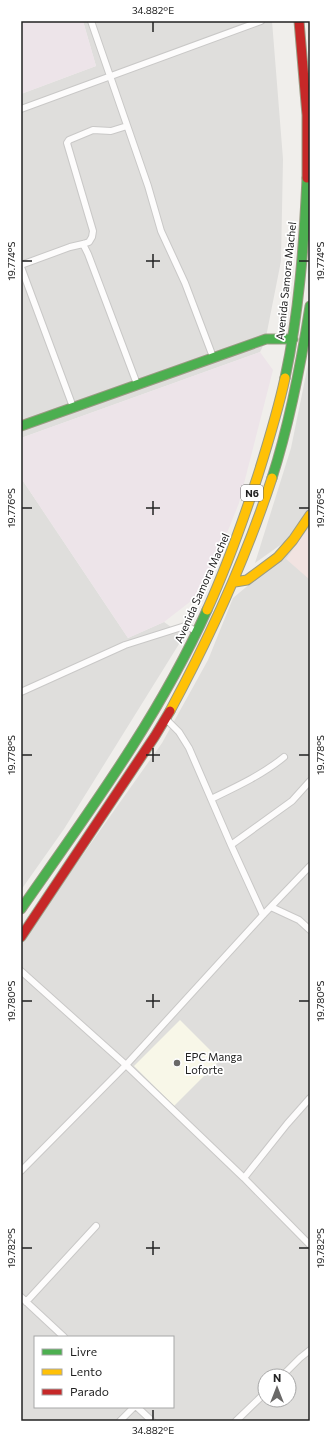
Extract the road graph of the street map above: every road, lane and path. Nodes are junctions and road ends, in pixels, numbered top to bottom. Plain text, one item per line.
1 (91, 21) edge
2 (261, 21) edge
3 (299, 21) edge
4 (110, 77) junction
5 (21, 110) edge
6 (127, 126) junction
7 (83, 244) junction
8 (21, 266) edge
9 (310, 306) edge
10 (293, 339) junction
11 (213, 357) junction
12 (137, 384) junction
13 (73, 407) junction
14 (21, 426) edge
15 (310, 515) edge
16 (235, 582) junction
17 (197, 631) junction
18 (22, 689) edge
19 (166, 719) junction
20 (284, 757) dead end
21 (310, 781) edge
22 (211, 799) junction
23 (231, 845) junction
24 (310, 866) edge
25 (271, 908) junction
26 (21, 909) edge
27 (263, 915) junction
28 (310, 930) edge
29 (21, 937) edge
30 (21, 972) edge
31 (126, 1065) junction
32 (310, 1098) edge
33 (21, 1171) edge
34 (244, 1178) junction
35 (96, 1226) dead end
36 (310, 1244) edge
37 (21, 1297) edge
38 (26, 1302) junction
39 (63, 1336) edge
40 (310, 1350) edge
41 (290, 1368) edge
42 (257, 1401) edge
43 (133, 1408) edge
44 (138, 1408) edge
45 (120, 1421) edge
46 (152, 1421) edge
47 (236, 1421) edge

1 - 4 street
2 - 4 street
3 - 10 main road, Avenida Samora Machel / N6
4 - 5 street
4 - 6 street
6 - 7 street
6 - 11 street
7 - 8 street
7 - 12 street
8 - 13 street
9 - 16 main road, N6
10 - 11 main road
10 - 17 main road, Avenida Samora Machel / N6
11 - 12 main road
12 - 13 main road
13 - 14 main road
15 - 16 main road
16 - 19 main road, N6
17 - 18 street
17 - 26 main road, Avenida Samora Machel / N6
19 - 22 street
19 - 29 main road, N6
20 - 22 street
21 - 23 street
22 - 23 street
23 - 27 street
24 - 25 street
25 - 27 street
25 - 28 street
27 - 31 street
30 - 31 street
31 - 33 street
31 - 34 street
32 - 34 street
34 - 36 street
35 - 38 street
37 - 38 street
38 - 39 street
40 - 41 street
42 - 47 street
43 - 45 street
44 - 46 street

